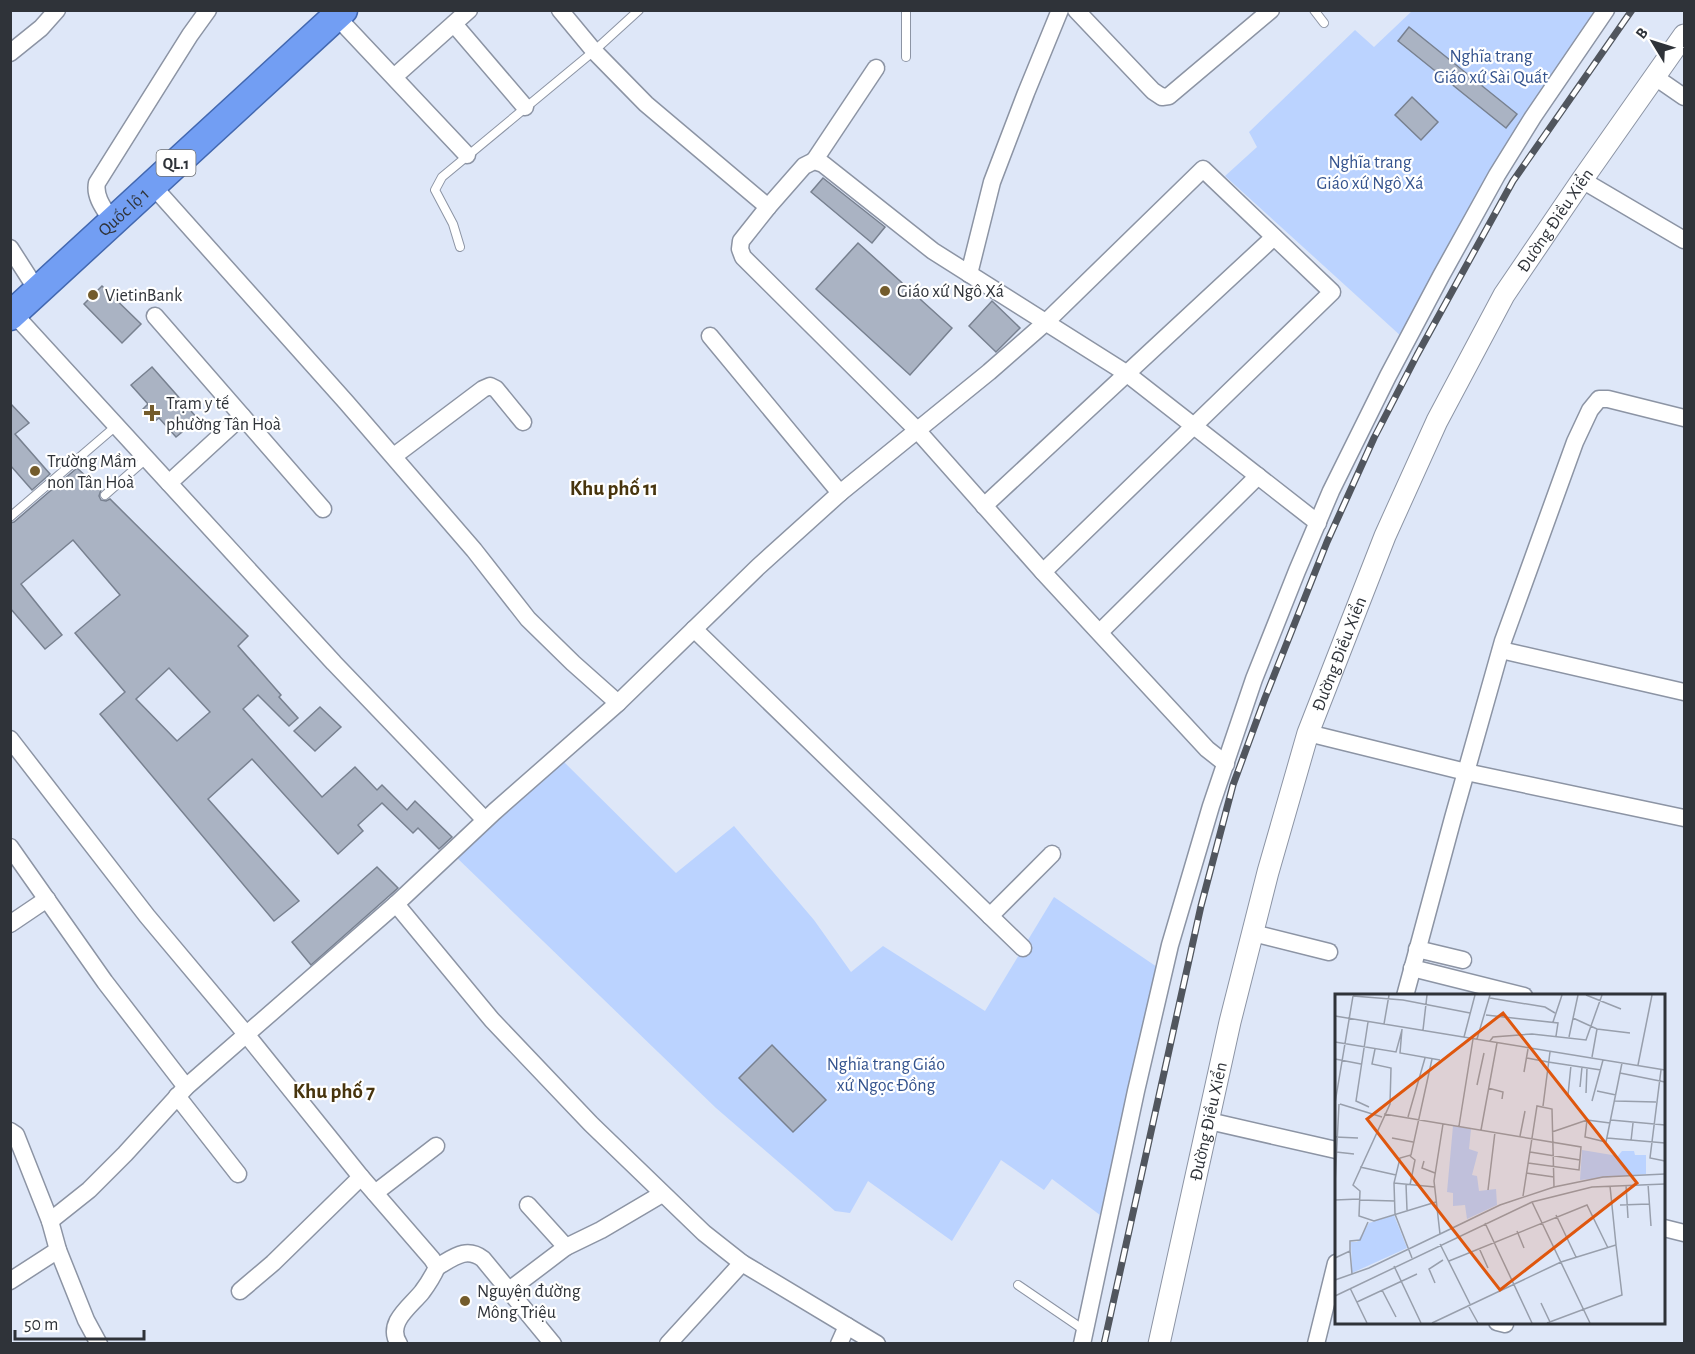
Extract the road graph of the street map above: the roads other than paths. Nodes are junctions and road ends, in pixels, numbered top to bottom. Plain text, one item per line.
1 (57, 10) edge
2 (208, 10) edge
3 (469, 10) edge
4 (560, 10) edge
5 (639, 10) edge
6 (906, 10) edge
7 (1060, 10) edge
8 (1076, 10) edge
9 (1271, 10) edge
10 (1314, 10) edge
11 (1606, 10) edge
12 (340, 13) edge
13 (1324, 23) dead end
14 (454, 24) junction
15 (1684, 35) edge
16 (594, 51) junction
17 (10, 53) edge
18 (906, 57) dead end
19 (876, 68) dead end
20 (394, 76) junction
21 (1655, 77) junction
22 (1684, 97) edge
23 (525, 107) junction
24 (467, 155) junction
25 (814, 161) junction
26 (1582, 180) junction
27 (152, 185) junction
28 (768, 207) junction
29 (112, 221) junction
30 (1274, 237) junction
31 (1684, 240) edge
32 (460, 247) dead end
33 (10, 248) edge
34 (969, 274) junction
35 (37, 290) junction
36 (12, 315) edge
37 (155, 316) dead end
38 (1045, 323) junction
39 (710, 336) dead end
40 (1126, 373) junction
41 (242, 416) junction
42 (1684, 418) edge
43 (522, 422) dead end
44 (1194, 425) junction
45 (116, 426) junction
46 (918, 430) junction
47 (393, 456) junction
48 (146, 459) junction
49 (1258, 476) junction
50 (169, 483) junction
51 (840, 493) junction
52 (105, 495) dead end
53 (984, 506) junction
54 (323, 509) dead end
55 (10, 517) edge
56 (1318, 523) junction
57 (1043, 572) junction
58 (694, 629) junction
59 (1100, 632) junction
60 (1501, 650) junction
61 (1684, 692) edge
62 (618, 703) junction
63 (1308, 733) junction
64 (10, 739) edge
65 (1226, 764) junction
66 (1466, 772) junction
67 (1684, 818) edge
68 (486, 820) junction
69 (10, 846) edge
70 (1052, 854) dead end
71 (47, 899) junction
72 (396, 904) junction
73 (990, 916) junction
74 (10, 924) edge
75 (1253, 933) junction
76 (1023, 948) dead end
77 (1417, 949) junction
78 (1329, 952) dead end
79 (1463, 960) dead end
80 (1412, 968) junction
81 (1406, 994) edge
82 (1516, 994) edge
83 (246, 1034) junction
84 (182, 1091) junction
85 (1209, 1121) junction
86 (10, 1131) edge
87 (436, 1146) dead end
88 (1335, 1150) edge
89 (238, 1174) dead end
90 (361, 1177) junction
91 (375, 1193) junction
92 (662, 1194) junction
93 (528, 1205) dead end
94 (51, 1221) junction
95 (1665, 1228) edge
96 (1684, 1233) edge
97 (566, 1247) junction
98 (58, 1250) junction
99 (742, 1263) junction
100 (437, 1267) junction
101 (10, 1281) edge
102 (1334, 1284) edge
103 (1018, 1286) dead end
104 (240, 1291) dead end
105 (508, 1291) junction
106 (847, 1326) junction
107 (1083, 1337) edge
108 (99, 1344) edge
109 (399, 1344) edge
110 (553, 1344) edge
111 (668, 1344) edge
112 (839, 1344) edge
113 (877, 1344) edge
114 (1159, 1344) edge
115 (1316, 1344) edge

1 - 17 street
2 - 29 street
3 - 14 street
4 - 16 street
5 - 16 lane
6 - 18 lane
7 - 34 street
8 - 9 street
10 - 13 lane
11 - 56 street
12 - 20 street
12 - 27 highway, Quốc lộ 1 / QL.1
14 - 20 street
14 - 23 street
15 - 21 street, Đường Điều Xiển
16 - 23 lane
16 - 28 street
19 - 25 street
20 - 24 street
21 - 22 street
21 - 26 street, Đường Điều Xiển
23 - 24 lane
24 - 32 lane
25 - 28 street
25 - 34 street
26 - 31 street
26 - 63 street, Đường Điều Xiển
27 - 29 highway, Quốc lộ 1 / QL.1
27 - 47 street
28 - 46 street
29 - 35 highway, Quốc lộ 1 / QL.1
30 - 38 street
30 - 40 street
30 - 44 street
33 - 35 street
34 - 38 street
35 - 36 highway, Quốc lộ 1 / QL.1
36 - 45 street
37 - 41 street
38 - 40 street
38 - 46 street
39 - 51 street
40 - 44 street
40 - 53 street
41 - 50 street
41 - 54 street
42 - 60 street
43 - 47 street
44 - 49 street
44 - 57 street
45 - 48 street
45 - 55 lane
46 - 51 street
46 - 53 street
47 - 62 street
48 - 50 street
48 - 52 lane
49 - 56 street
49 - 59 street
50 - 68 street
51 - 58 street
53 - 57 street
56 - 65 street
57 - 59 street
58 - 62 street
58 - 73 street
59 - 65 street
60 - 61 street
60 - 66 street
62 - 68 street
63 - 66 street
63 - 75 street, Đường Điều Xiển
64 - 83 street
65 - 107 street
66 - 67 street
66 - 77 street
68 - 72 street
69 - 71 street
70 - 73 street
71 - 74 street
71 - 84 street
72 - 83 street
72 - 92 street
73 - 76 street
75 - 78 street
75 - 85 street, Đường Điều Xiển
77 - 79 street
77 - 80 street
80 - 81 street
80 - 82 street
83 - 84 street
83 - 90 street
84 - 89 street
84 - 94 street
85 - 88 street
85 - 114 street, Đường Điều Xiển
86 - 94 street
87 - 91 street
90 - 91 street
90 - 104 street
91 - 100 street
92 - 97 street
92 - 99 street
93 - 97 street
94 - 98 street
95 - 96 street
97 - 105 street
98 - 101 street
98 - 108 street
99 - 106 street
99 - 111 street
100 - 105 street
100 - 109 street
102 - 115 street
103 - 107 lane
105 - 110 street
106 - 112 street
106 - 113 street

